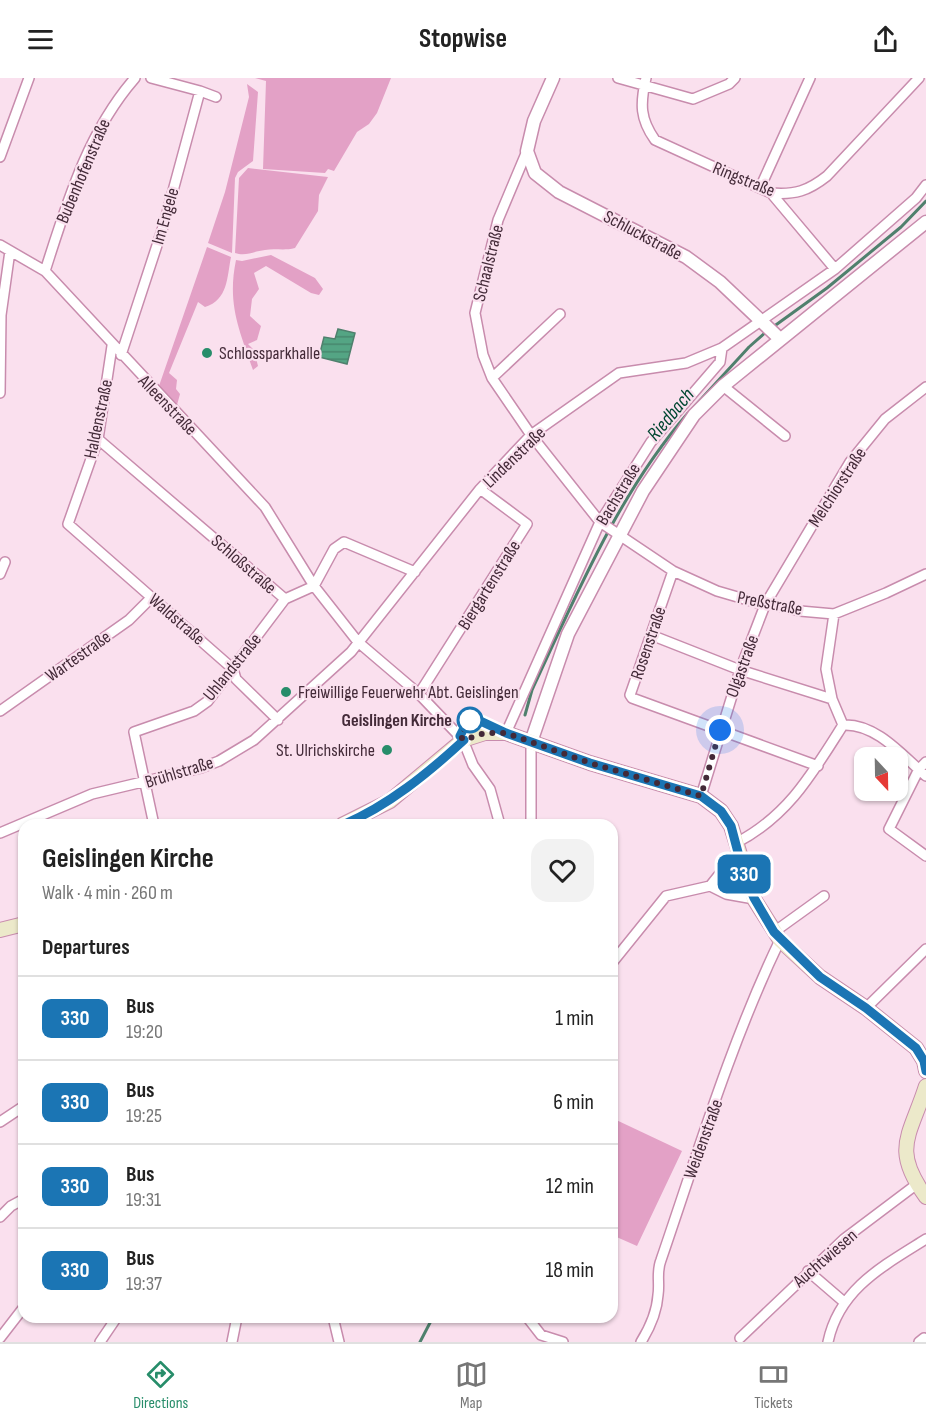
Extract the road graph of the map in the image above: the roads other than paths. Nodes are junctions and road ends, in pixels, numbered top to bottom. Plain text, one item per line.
1 (29, 78) edge
2 (135, 78) edge
3 (152, 78) edge
4 (553, 78) edge
5 (618, 78) edge
6 (735, 78) edge
7 (810, 78) edge
8 (919, 78) edge
9 (645, 82) edge
10 (200, 91) junction
11 (216, 97) dead end
12 (527, 151) junction
13 (0, 157) edge
14 (926, 185) edge
15 (760, 188) junction
16 (771, 193) junction
17 (926, 222) edge
18 (0, 245) edge
19 (10, 251) junction
20 (835, 269) junction
21 (45, 271) junction
22 (560, 314) dead end
23 (770, 330) junction
24 (112, 346) junction
25 (722, 348) junction
26 (121, 355) junction
27 (492, 378) junction
28 (723, 386) junction
29 (926, 387) edge
30 (0, 393) edge
31 (531, 435) junction
32 (785, 436) dead end
33 (98, 439) junction
34 (659, 448) junction
35 (480, 489) junction
36 (68, 524) joint
37 (610, 527) junction
38 (6, 562) dead end
39 (673, 571) junction
40 (415, 572) junction
41 (0, 574) edge
42 (926, 574) edge
43 (314, 586) junction
44 (152, 597) junction
45 (285, 599) junction
46 (766, 604) junction
47 (834, 614) junction
48 (651, 635) junction
49 (358, 642) junction
50 (233, 669) junction
51 (740, 670) junction
52 (419, 694) junction
53 (832, 699) junction
54 (0, 711) edge
55 (278, 720) junction
56 (843, 725) junction
57 (720, 730) junction
58 (506, 733) junction
59 (464, 740) junction
60 (531, 742) junction
61 (818, 765) junction
62 (924, 769) edge
63 (145, 783) junction
64 (701, 796) junction
65 (33, 819) edge
66 (153, 819) edge
67 (354, 819) edge
68 (499, 819) edge
69 (531, 819) edge
70 (18, 825) edge
71 (0, 833) edge
72 (737, 847) junction
73 (926, 856) edge
74 (710, 886) junction
75 (824, 897) dead end
76 (754, 898) junction
77 (18, 926) edge
78 (0, 930) edge
79 (777, 936) junction
80 (926, 949) edge
81 (618, 956) edge
82 (866, 1008) junction
83 (925, 1064) edge
84 (926, 1086) edge
85 (18, 1110) edge
86 (0, 1122) edge
87 (917, 1184) junction
88 (926, 1197) edge
89 (18, 1203) edge
90 (0, 1217) edge
91 (926, 1239) edge
92 (808, 1271) junction
93 (844, 1302) junction
94 (18, 1314) edge
95 (113, 1323) edge
96 (236, 1323) edge
97 (334, 1323) edge
98 (531, 1323) edge
99 (0, 1338) edge
100 (740, 1338) dead end
101 (100, 1342) edge
102 (232, 1342) edge
103 (339, 1342) edge
104 (563, 1342) edge
105 (641, 1342) edge
106 (828, 1342) edge

1 - 13 street
2 - 21 street, Bubenhofenstraße
3 - 10 street
4 - 12 street
5 - 9 street
6 - 9 street
7 - 15 street
8 - 16 street, Ringstraße
9 - 15 street, Ringstraße
10 - 11 street
10 - 26 street, Im Engele
12 - 23 street, Schluckstraße
12 - 27 street, Schaalstraße
14 - 20 street, Bachstraße
15 - 16 street, Ringstraße
16 - 20 street
17 - 23 street, Bachstraße
18 - 19 street, Alleenstraße
19 - 21 street, Alleenstraße
19 - 30 street
20 - 23 street, Bachstraße
21 - 24 street, Alleenstraße
22 - 27 street
23 - 25 street, Bachstraße
23 - 28 street, Bachstraße
24 - 26 street, Alleenstraße
24 - 33 street, Haldenstraße
25 - 31 street, Lindenstraße
25 - 34 street, Bachstraße
26 - 43 street, Alleenstraße
27 - 31 street, Schaalstraße
28 - 32 street
28 - 34 street, Bachstraße
29 - 46 street, Melchiorstraße
31 - 35 street, Lindenstraße
31 - 37 street, Schaalstraße
33 - 36 street, Haldenstraße
33 - 45 street, Schloßstraße
34 - 37 street, Bachstraße
34 - 37 street, Bachstraße
35 - 40 street, Lindenstraße
35 - 52 street, Biergartenstraße
36 - 44 street, Waldstraße
37 - 39 street, Preßstraße
37 - 58 street, Bachstraße
37 - 60 street, Bachstraße
38 - 41 street
39 - 46 street, Preßstraße
39 - 48 street, Rosenstraße
40 - 43 street
40 - 49 street, Lindenstraße
42 - 47 street, Preßstraße
43 - 45 street, Schloßstraße
43 - 49 street
44 - 50 street, Waldstraße
44 - 54 street, Wartestraße
45 - 50 street, Uhlandstraße
46 - 47 street, Preßstraße
46 - 51 street, Olgastraße
47 - 53 street
48 - 51 street
48 - 57 street, Rosenstraße
49 - 52 street
49 - 55 street, Brühlstraße
50 - 55 street, Waldstraße
50 - 63 street, Uhlandstraße
51 - 53 street
51 - 57 street, Olgastraße
52 - 59 street
53 - 56 street
55 - 63 street, Brühlstraße
56 - 61 street
56 - 62 street
57 - 61 street, Rosenstraße
57 - 64 street, Olgastraße
58 - 59 main road
58 - 60 main road
59 - 67 main road
59 - 68 street
60 - 64 main road
60 - 69 street
61 - 72 street
62 - 73 street
63 - 65 street, Brühlstraße
63 - 66 street
64 - 72 main road
70 - 71 street, Brühlstraße
72 - 74 street
72 - 76 main road
74 - 76 street
74 - 81 street
75 - 79 street
76 - 79 main road
77 - 78 main road
79 - 82 main road
79 - 105 street, Weidenstraße
80 - 82 street
82 - 83 main road
84 - 87 main road
85 - 86 street
87 - 88 main road
87 - 92 street, Auchtwiesen
89 - 90 street
91 - 93 street
92 - 93 street
92 - 100 street, Auchtwiesen
93 - 106 street
94 - 99 street
95 - 101 street
96 - 102 street
97 - 103 street
98 - 104 street

